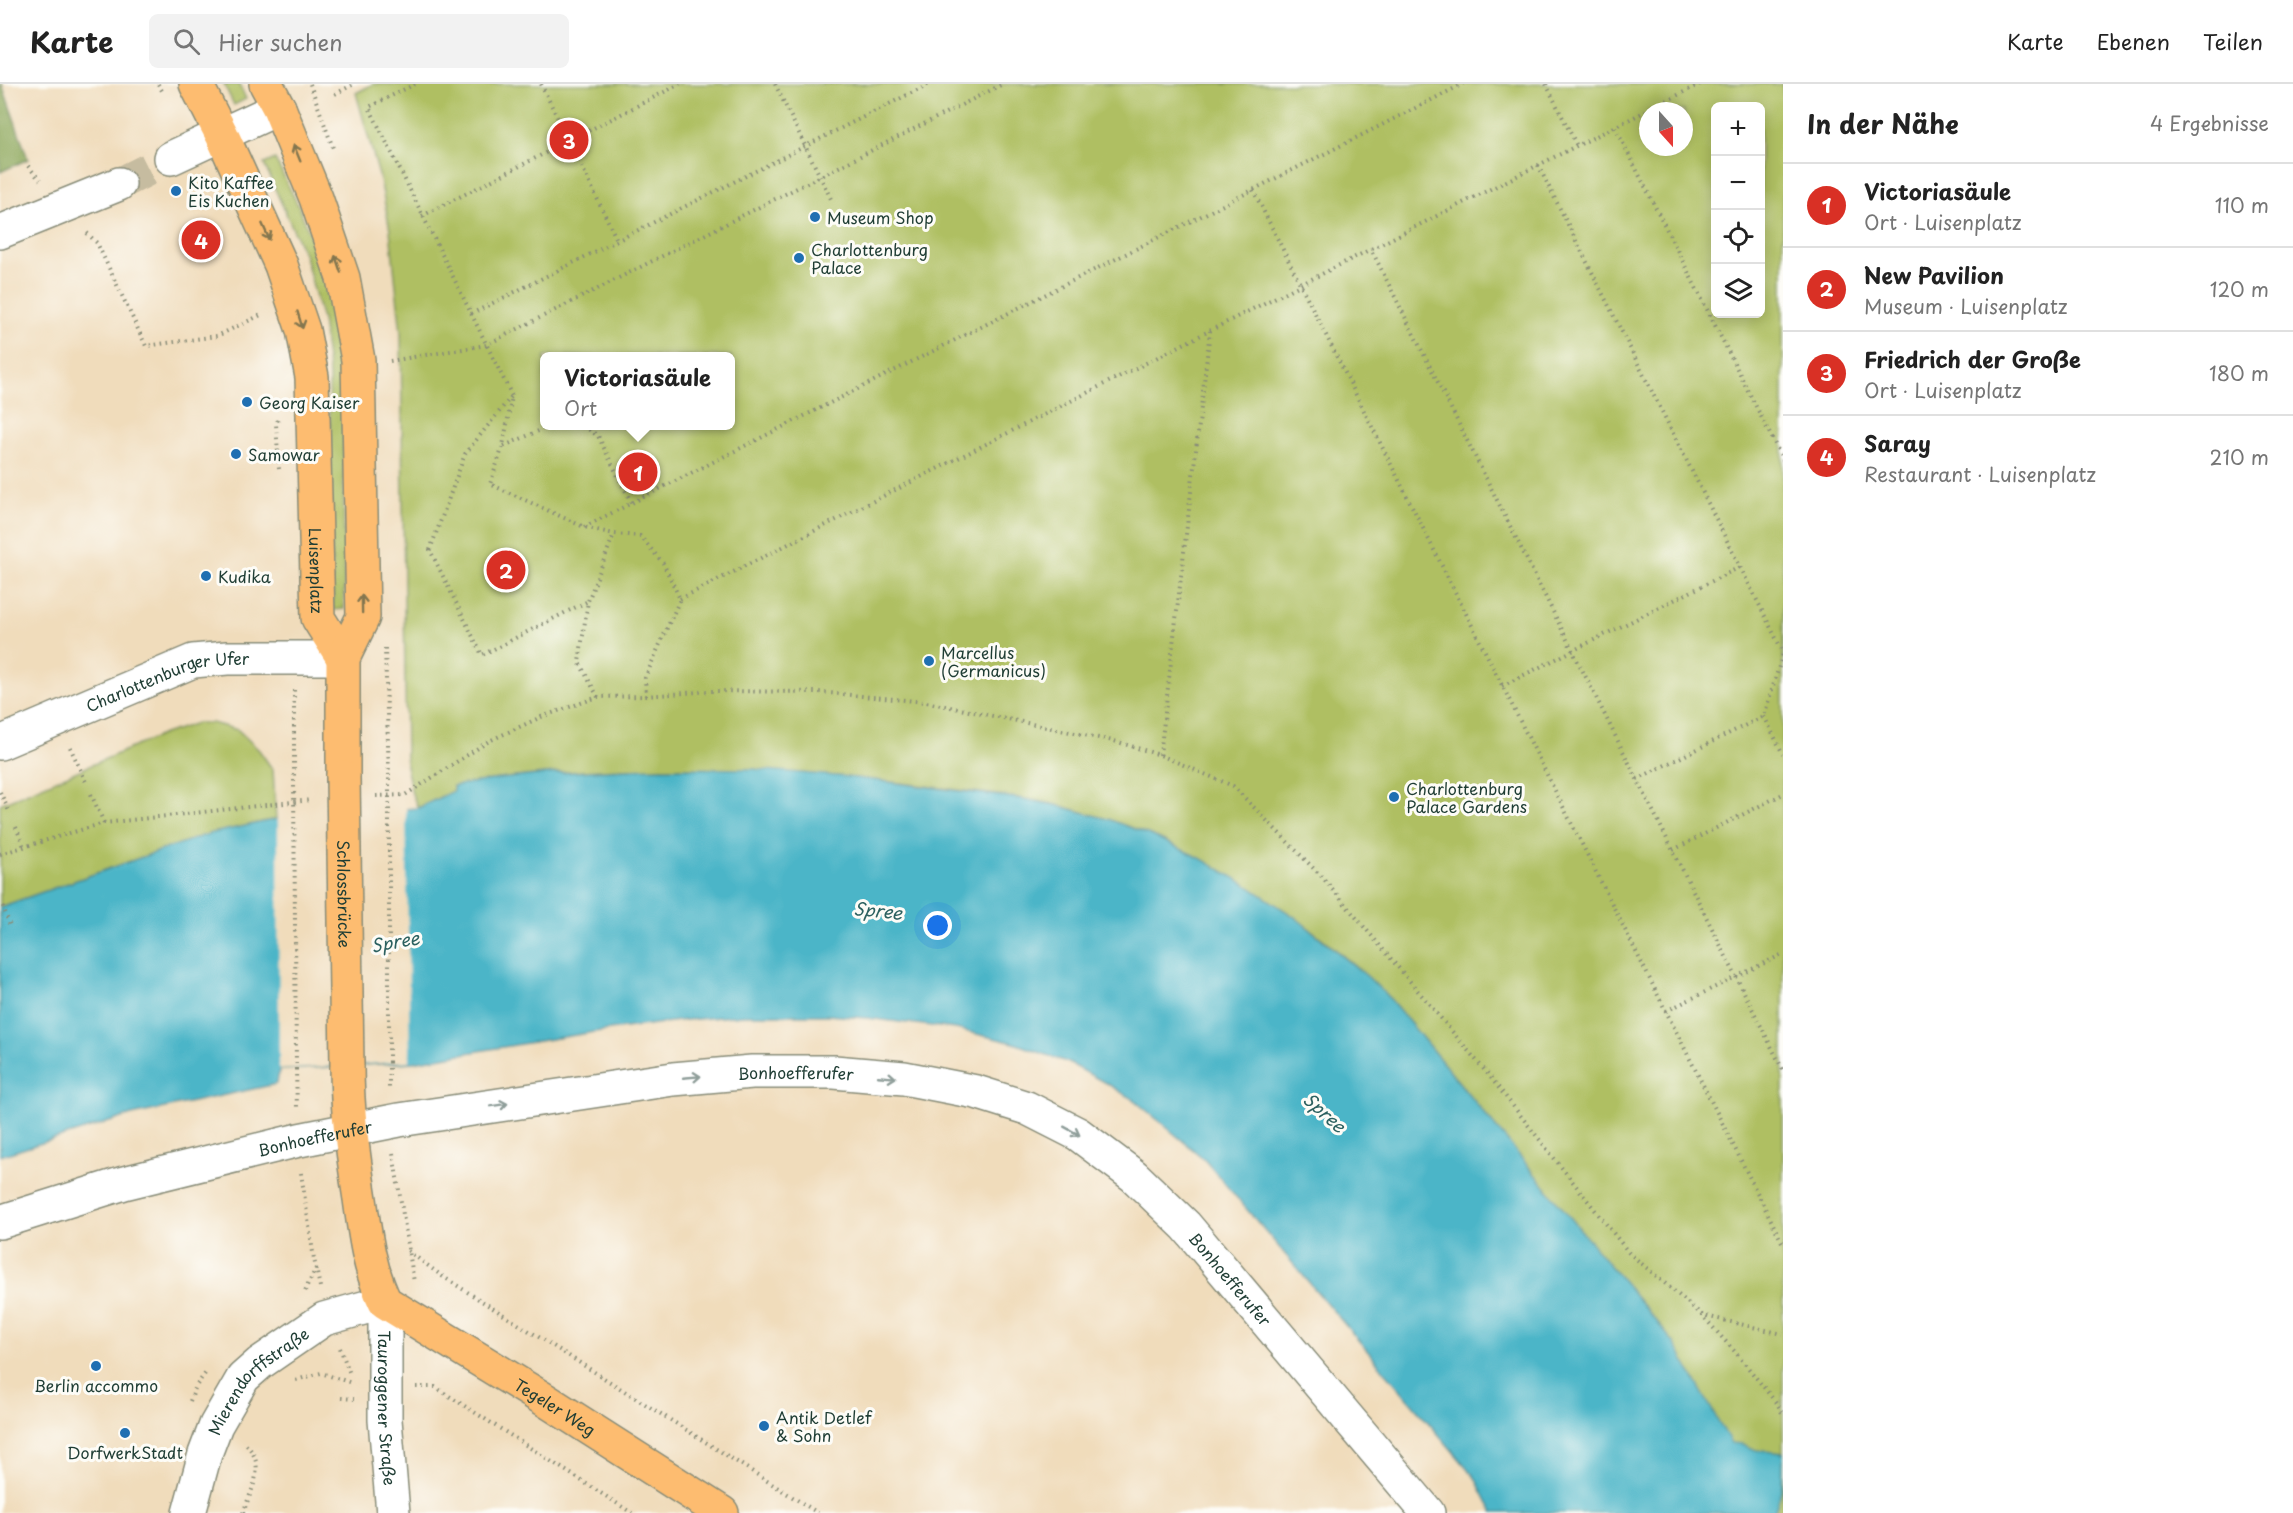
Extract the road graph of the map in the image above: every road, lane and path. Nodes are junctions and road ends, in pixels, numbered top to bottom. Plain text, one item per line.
1 (158, 84) edge
2 (196, 84) edge
3 (354, 84) edge
4 (415, 84) edge
5 (541, 84) edge
6 (680, 84) edge
7 (775, 84) edge
8 (928, 84) edge
9 (1003, 84) edge
10 (1463, 84) edge
11 (1546, 84) edge
12 (1700, 84) edge
13 (334, 94) dead end
14 (272, 96) edge
15 (166, 98) dead end
16 (1615, 127) junction
17 (564, 131) junction
18 (222, 135) junction
19 (578, 136) junction
20 (559, 146) junction
21 (804, 146) junction
22 (1577, 146) junction
23 (574, 150) junction
24 (171, 158) tunnel mouth
25 (1538, 165) junction
26 (820, 177) junction
27 (119, 184) tunnel mouth
28 (1253, 190) junction
29 (832, 201) dead end
30 (422, 216) junction
31 (0, 232) edge
32 (618, 240) junction
33 (97, 243) dead end
34 (1371, 249) junction
35 (1300, 285) junction
36 (263, 314) dead end
37 (471, 314) junction
38 (1210, 330) junction
39 (486, 345) junction
40 (390, 361) dead end
41 (512, 396) junction
42 (284, 407) dead end
43 (541, 430) edge
44 (590, 430) edge
45 (503, 446) junction
46 (1783, 460) edge
47 (279, 470) dead end
48 (632, 504) junction
49 (584, 527) junction
50 (614, 534) junction
51 (1740, 567) junction
52 (680, 599) junction
53 (588, 601) junction
54 (1573, 651) junction
55 (1783, 653) edge
56 (386, 657) dead end
57 (343, 658) junction
58 (1502, 686) junction
59 (293, 692) dead end
60 (646, 696) junction
61 (598, 697) junction
62 (1764, 716) junction
63 (0, 743) edge
64 (1783, 754) edge
65 (1160, 755) junction
66 (80, 770) dead end
67 (1637, 779) junction
68 (86, 782) dead end
69 (0, 792) edge
70 (91, 794) dead end
71 (1783, 794) edge
72 (405, 795) dead end
73 (281, 802) dead end
74 (9, 811) dead end
75 (104, 823) junction
76 (16, 827) dead end
77 (24, 847) junction
78 (1672, 849) junction
79 (0, 854) edge
80 (3, 906) dead end
81 (10, 926) dead end
82 (1783, 954) edge
83 (1737, 978) junction
84 (1666, 1011) junction
85 (1783, 1070) edge
86 (389, 1094) dead end
87 (298, 1112) dead end
88 (349, 1130) junction
89 (392, 1144) dead end
90 (301, 1169) dead end
91 (0, 1222) edge
92 (1783, 1244) edge
93 (314, 1259) dead end
94 (316, 1268) dead end
95 (301, 1295) dead end
96 (385, 1302) junction
97 (1701, 1314) junction
98 (1783, 1334) edge
99 (310, 1375) dead end
100 (290, 1382) dead end
101 (435, 1387) dead end
102 (341, 1398) dead end
103 (355, 1399) dead end
104 (1783, 1415) edge
105 (241, 1440) dead end
106 (189, 1513) edge
107 (243, 1513) edge
108 (393, 1513) edge
109 (632, 1513) edge
110 (722, 1513) edge
111 (818, 1513) edge
112 (1428, 1513) edge

1 - 15 path
2 - 18 main road, Luisenplatz
3 - 13 path
4 - 30 path
5 - 17 path
6 - 19 path
7 - 21 path
8 - 21 path
9 - 26 path
10 - 28 path
11 - 22 path
12 - 16 path
14 - 18 street
57 -> 14 main road
16 - 22 path
16 - 46 path
17 - 19 path
17 - 20 path
18 - 24 street
18 -> 57 main road, Luisenplatz
19 - 23 path
20 - 23 path
20 - 30 path
21 - 26 path
21 - 32 path
22 - 25 path
23 - 32 path
25 - 34 path
25 - 51 path
26 - 29 path
26 - 39 path
27 - 31 street
28 - 35 path
28 - 48 path
30 - 37 path
32 - 37 path
33 - 36 path
34 - 35 path
34 - 54 path
35 - 38 path
35 - 58 path
37 - 39 path
38 - 52 path
38 - 65 path
39 - 40 path
39 - 41 path
41 - 45 path
41 - 53 path
42 - 47 path
43 - 45 path
44 - 48 path
45 - 49 path
48 - 49 path
49 - 50 path
50 - 52 path
50 - 53 path
51 - 54 path
51 - 55 path
52 - 60 path
53 - 61 path
54 - 58 path
54 - 67 path
55 - 62 path
56 - 86 path, bridge
57 - 63 street, Charlottenburger Ufer
57 - 88 main road, Schlossbrücke, bridge
58 - 84 path
59 - 87 path, bridge
60 - 61 path
60 - 65 path
61 - 72 path
62 - 64 path
62 - 67 path
65 - 97 path
66 - 68 path
67 - 78 path
69 - 74 path
70 - 75 path
71 - 78 path
73 - 75 path
75 - 77 path
76 - 77 path
77 - 79 path
78 - 83 path
80 - 81 path
82 - 83 path
83 - 84 path
83 - 85 path
84 - 92 path
88 - 91 street, Bonhoefferufer
88 - 96 main road, Schlossbrücke
88 -> 112 street, Bonhoefferufer
89 - 111 path
90 - 93 path
94 - 95 path
96 - 106 street, Mierendorffstraße
96 - 108 street, Tauroggener Straße
96 - 110 main road, Tegeler Weg
97 - 98 path
97 - 104 path
99 - 100 path
101 - 109 path
102 - 103 path
105 - 107 path

